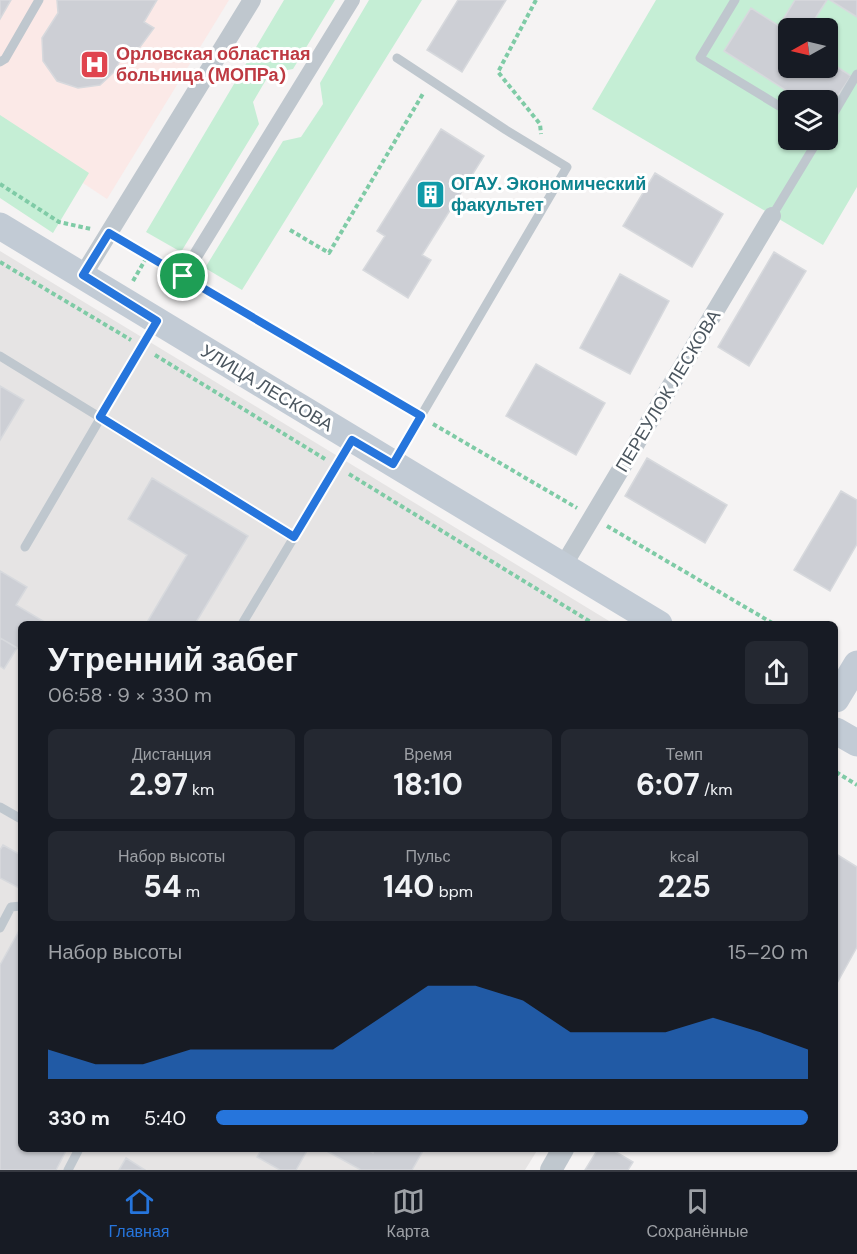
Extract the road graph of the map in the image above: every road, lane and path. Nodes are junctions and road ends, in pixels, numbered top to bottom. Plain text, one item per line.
1 (39, 0) edge
2 (252, 0) edge
3 (352, 0) edge
4 (536, 0) edge
5 (735, 0) edge
6 (397, 58) dead end
7 (0, 62) edge
8 (857, 74) edge
9 (431, 81) junction
10 (778, 105) edge
11 (838, 106) edge
12 (812, 150) edge
13 (543, 153) junction
14 (0, 184) edge
15 (772, 216) joint
16 (0, 226) edge
17 (290, 230) dead end
18 (109, 233) junction
19 (0, 262) edge
20 (83, 275) junction
21 (183, 276) junction
22 (157, 321) junction
23 (142, 346) junction
24 (0, 356) edge
25 (421, 416) junction
26 (100, 417) junction
27 (352, 440) junction
28 (393, 464) junction
29 (336, 466) junction
30 (592, 517) junction
31 (294, 537) junction
32 (25, 547) dead end
33 (563, 566) junction
34 (244, 621) edge
35 (589, 621) edge
36 (653, 621) edge
37 (769, 621) edge
38 (857, 664) edge
39 (838, 696) edge
40 (838, 732) edge
41 (857, 743) edge
42 (838, 773) edge
43 (857, 785) edge
44 (0, 807) edge
45 (18, 817) edge
46 (18, 906) edge
47 (0, 928) edge
48 (77, 1152) edge
49 (561, 1152) edge
50 (68, 1170) edge
51 (550, 1170) edge

1 - 7 lane
2 - 18 street
3 - 21 street
4 - 13 path
5 - 10 lane
6 - 9 lane
8 - 11 lane
9 - 13 lane
9 - 17 path
12 - 15 lane
13 - 25 lane
14 - 18 path
15 - 30 street, ПЕРЕУЛОК ЛЕСКОВА
16 - 20 main road, УЛИЦА ЛЕСКОВА
18 - 20 street
18 - 21 path
19 - 23 path
20 - 22 main road, УЛИЦА ЛЕСКОВА
21 - 25 path
22 - 23 lane
22 - 27 main road, УЛИЦА ЛЕСКОВА
23 - 26 lane
23 - 29 path
24 - 26 lane
25 - 28 lane
25 - 30 path
26 - 31 lane
26 - 32 lane
27 - 28 main road, УЛИЦА ЛЕСКОВА
27 - 29 lane
28 - 33 main road, УЛИЦА ЛЕСКОВА
29 - 31 lane
29 - 35 path
30 - 33 street, ПЕРЕУЛОК ЛЕСКОВА
30 - 37 path
31 - 34 lane
33 - 36 main road, УЛИЦА ЛЕСКОВА
38 - 39 main road
40 - 41 main road
42 - 43 path
44 - 45 lane
46 - 47 lane
48 - 50 lane
49 - 51 street

